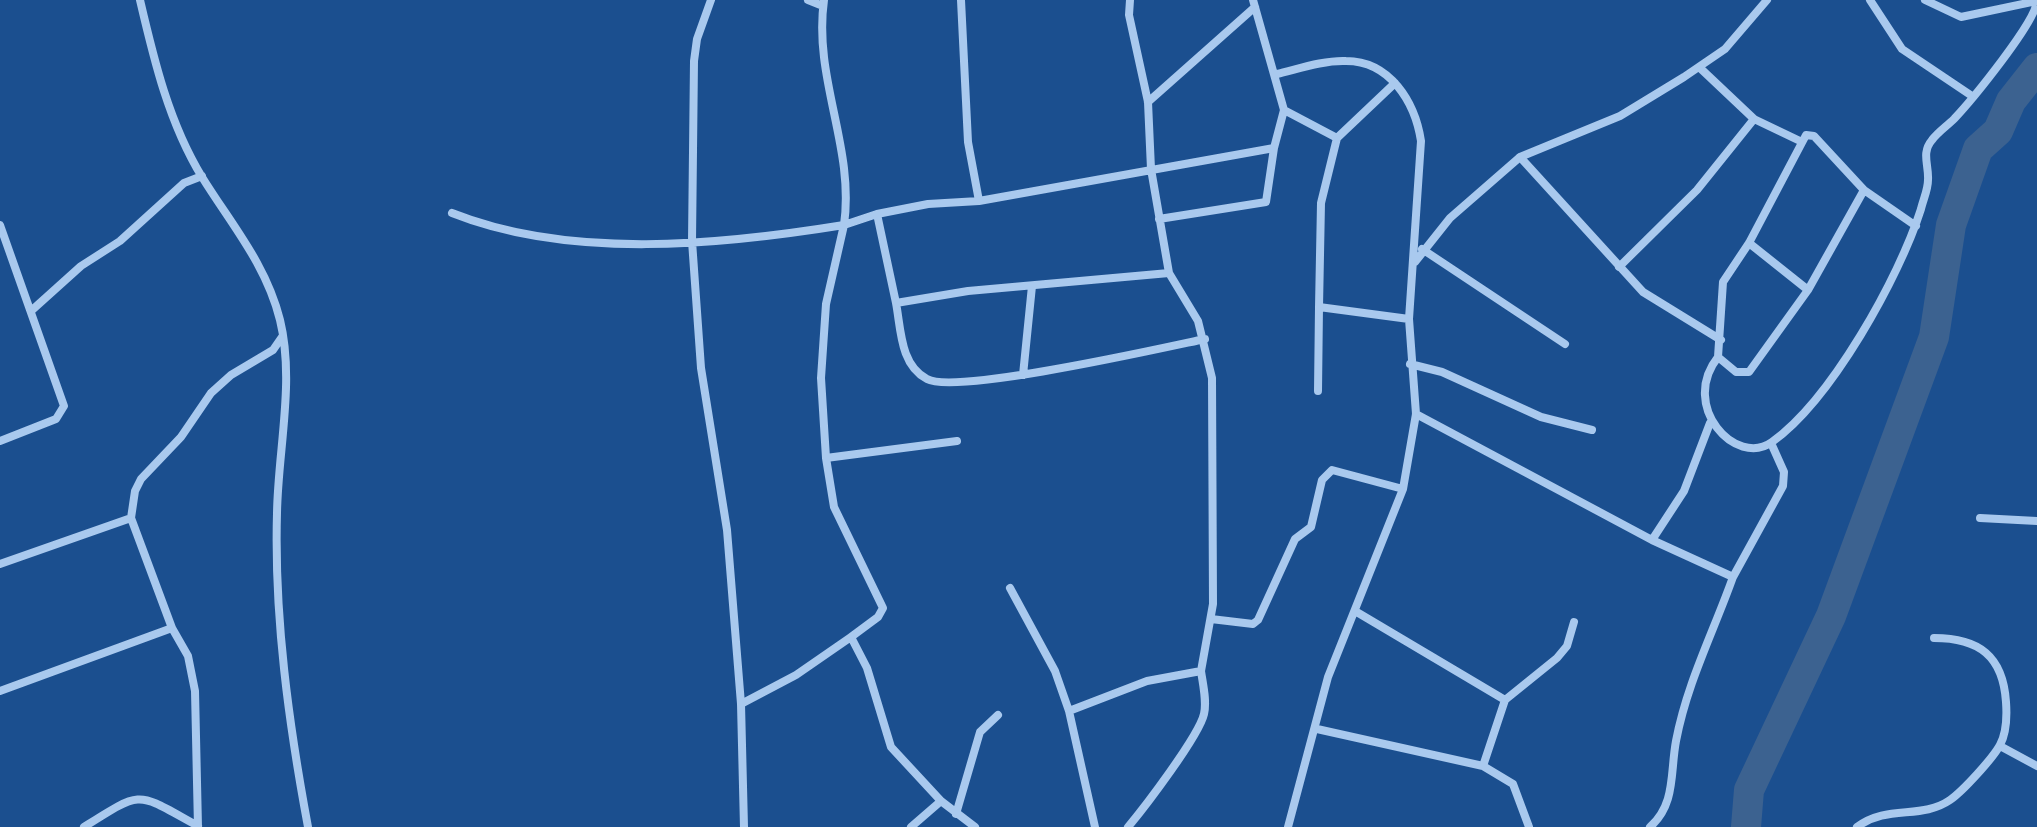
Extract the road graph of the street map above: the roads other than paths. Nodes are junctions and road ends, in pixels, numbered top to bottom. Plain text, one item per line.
1 (140, 0) edge
2 (711, 0) edge
3 (808, 0) edge
4 (961, 0) edge
5 (1130, 0) edge
6 (1767, 0) edge
7 (1870, 0) edge
8 (1925, 0) edge
9 (2037, 1) edge
10 (824, 3) edge
11 (1254, 3) edge
12 (1699, 67) junction
13 (1277, 74) junction
14 (1395, 83) junction
15 (1972, 96) junction
16 (1148, 102) junction
17 (1284, 110) junction
18 (1754, 119) junction
19 (1337, 138) junction
20 (1800, 141) junction
21 (1274, 148) junction
22 (1520, 157) junction
23 (1151, 169) junction
24 (202, 176) junction
25 (1864, 190) junction
26 (979, 201) junction
27 (452, 213) dead end
28 (877, 214) junction
29 (1159, 219) junction
30 (0, 225) edge
31 (844, 225) junction
32 (1916, 226) junction
33 (692, 241) junction
34 (1749, 243) junction
35 (1422, 249) junction
36 (1413, 265) junction
37 (1619, 267) junction
38 (1169, 273) junction
39 (1032, 286) junction
40 (1808, 290) junction
41 (896, 303) junction
42 (1319, 307) junction
43 (31, 311) junction
44 (1409, 319) junction
45 (282, 337) junction
46 (1205, 339) junction
47 (1721, 340) junction
48 (1565, 344) dead end
49 (1718, 357) junction
50 (1410, 364) junction
51 (1023, 375) junction
52 (1318, 391) dead end
53 (1416, 414) junction
54 (1710, 423) junction
55 (1592, 430) dead end
56 (0, 441) edge
57 (957, 441) dead end
58 (1771, 443) junction
59 (826, 458) junction
60 (1403, 489) junction
61 (131, 518) junction
62 (1980, 518) dead end
63 (2037, 521) edge
64 (1652, 540) junction
65 (0, 564) edge
66 (1733, 577) junction
67 (1010, 588) dead end
68 (1355, 611) junction
69 (1211, 619) junction
70 (1574, 622) dead end
71 (172, 628) junction
72 (851, 637) junction
73 (1934, 638) dead end
74 (1201, 671) junction
75 (0, 691) edge
76 (1505, 700) junction
77 (741, 704) junction
78 (1069, 711) junction
79 (998, 715) dead end
80 (1317, 729) junction
81 (2000, 746) junction
82 (1483, 766) junction
83 (2037, 766) edge
84 (941, 801) junction
85 (956, 814) junction
86 (84, 827) edge
87 (198, 827) edge
88 (308, 827) edge
89 (744, 827) edge
90 (911, 827) edge
91 (975, 827) edge
92 (1095, 827) edge
93 (1128, 827) edge
94 (1288, 827) edge
95 (1529, 827) edge
96 (1650, 827) edge
97 (1857, 827) edge

1 - 24 street
2 - 33 street
3 - 10 street
4 - 26 street
5 - 16 street
6 - 12 street
7 - 15 street
8 - 9 street
9 - 15 street
10 - 31 street
11 - 13 street
11 - 16 street
12 - 18 street
12 - 22 street
13 - 14 street
13 - 17 street
14 - 19 street
14 - 36 street
15 - 32 street
16 - 23 street
17 - 19 street
17 - 21 street
18 - 20 street
18 - 37 street
19 - 42 street
20 - 25 street
20 - 34 street
21 - 23 street
21 - 29 street
22 - 35 street
22 - 37 street
23 - 26 street
23 - 29 street
24 - 43 street
24 - 45 street
25 - 32 street
25 - 40 street
26 - 28 street
27 - 33 street
28 - 31 street
28 - 41 street
29 - 38 street
30 - 43 street
31 - 33 street
31 - 59 street
32 - 58 street
33 - 77 street
34 - 40 street
34 - 47 street
35 - 36 street
35 - 48 street
36 - 44 street
37 - 47 street
38 - 39 street
38 - 46 street
39 - 41 street
39 - 51 street
40 - 49 street
41 - 51 street
42 - 44 street
42 - 52 street
43 - 56 street
44 - 50 street
45 - 61 street
45 - 88 street
46 - 51 street
46 - 69 street
47 - 49 street
49 - 54 street
50 - 53 street
50 - 55 street
53 - 60 street
53 - 64 street
54 - 58 street
54 - 64 street
57 - 59 street
58 - 66 street
59 - 72 street
60 - 68 street
60 - 69 street
61 - 65 street
61 - 71 street
62 - 63 street
64 - 66 street
66 - 96 street
67 - 78 street
68 - 76 street
68 - 80 street
69 - 74 street
70 - 76 street
71 - 75 street
71 - 87 street
72 - 77 street
72 - 84 street
73 - 81 street
74 - 78 street
74 - 93 street
76 - 82 street
77 - 89 street
78 - 92 street
79 - 85 street
80 - 82 street
80 - 94 street
81 - 83 street
81 - 97 street
82 - 95 street
84 - 85 street
84 - 90 street
85 - 91 street
86 - 87 street

